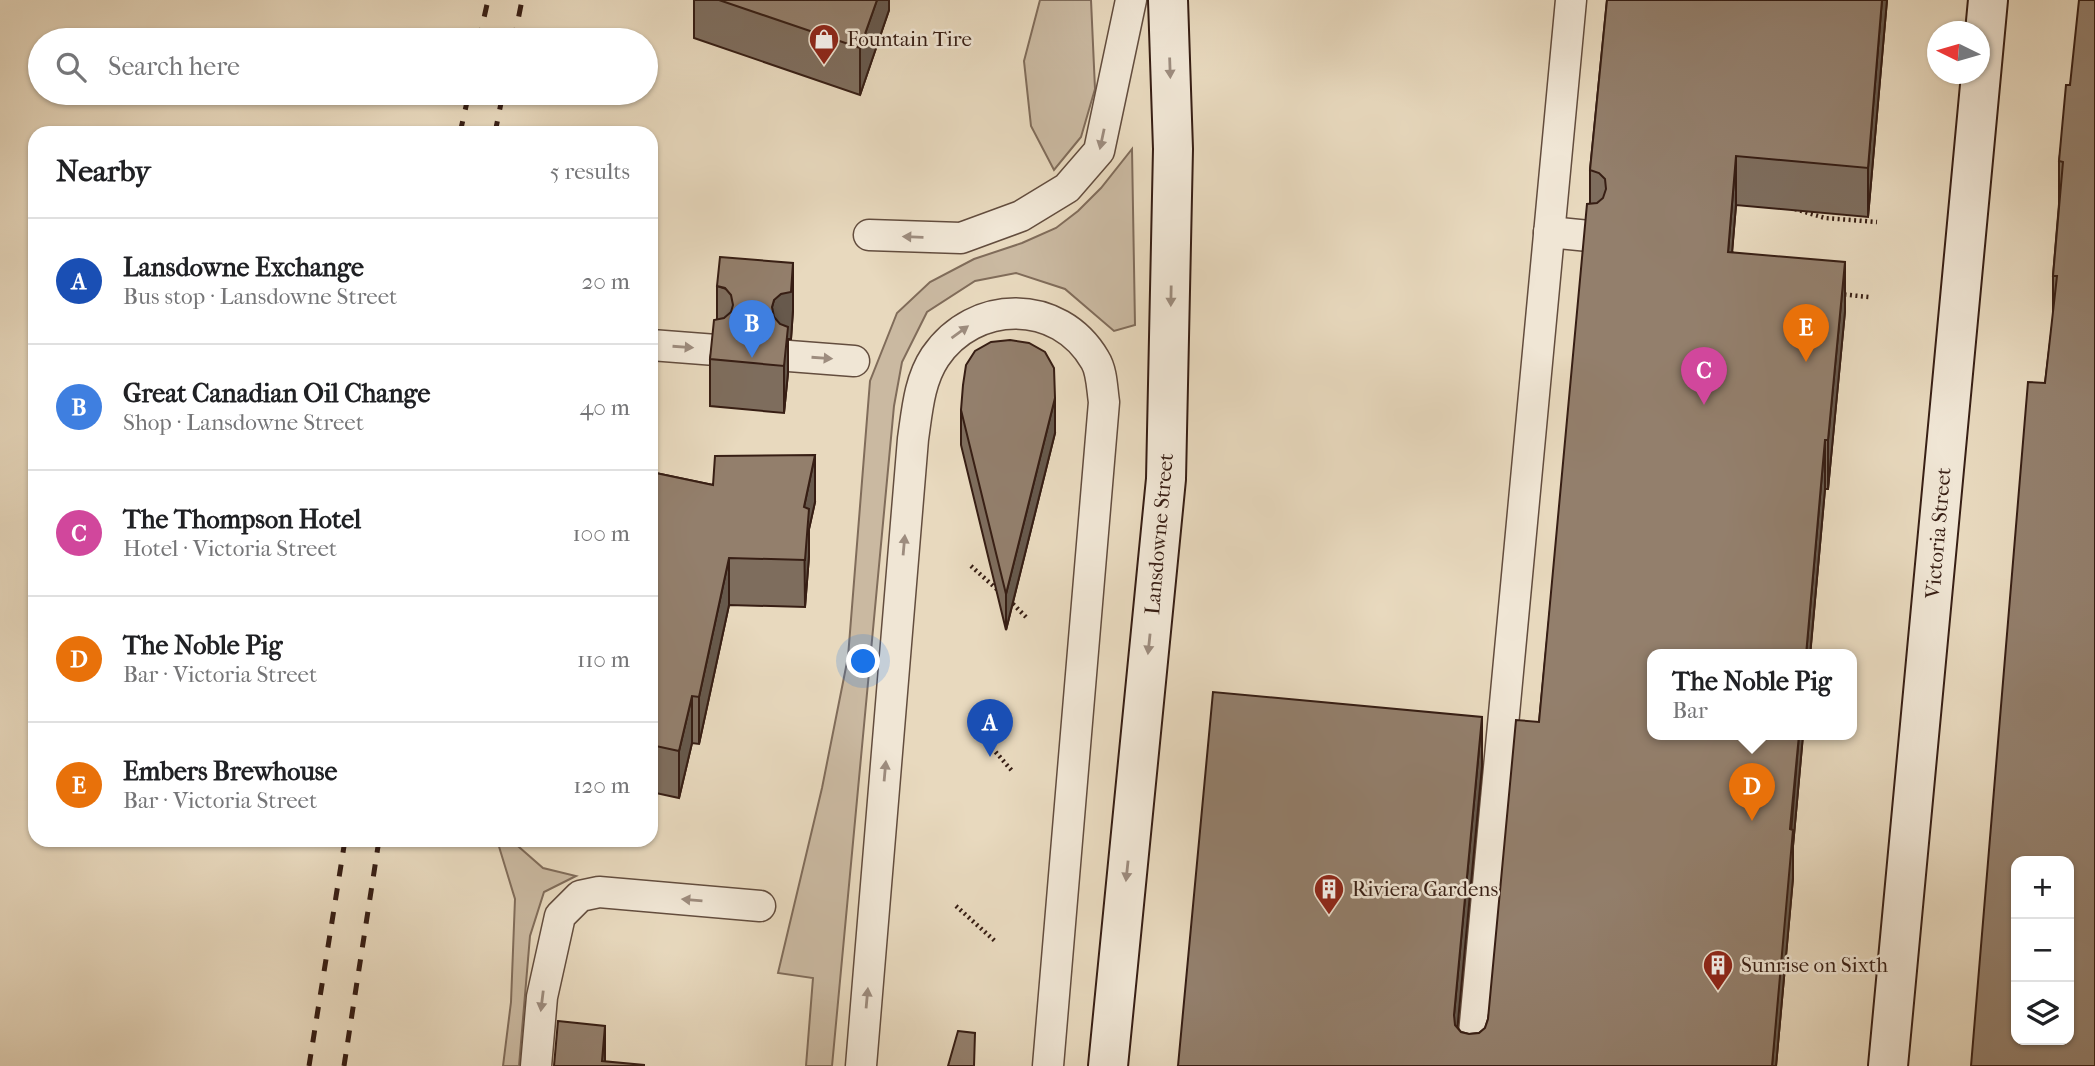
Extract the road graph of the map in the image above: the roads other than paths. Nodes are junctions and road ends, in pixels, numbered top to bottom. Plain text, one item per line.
1 (1131, 0) edge
2 (1168, 0) edge
3 (1571, 0) edge
4 (1988, 0) edge
5 (1549, 232) junction
6 (869, 235) dead end
7 (1589, 236) edge
8 (658, 346) edge
9 (716, 350) edge
10 (789, 356) edge
11 (854, 361) dead end
12 (760, 906) dead end
13 (537, 1066) edge
14 (861, 1066) edge
15 (1048, 1066) edge
16 (1108, 1066) edge
17 (1471, 1066) edge
18 (1888, 1066) edge

1 -> 6 lane
2 -> 16 main road, Lansdowne Street
3 - 5 lane
4 - 18 main road, Victoria Street
5 - 7 lane
5 - 17 lane
8 -> 9 lane
10 -> 11 lane
12 -> 13 lane
14 -> 15 lane

